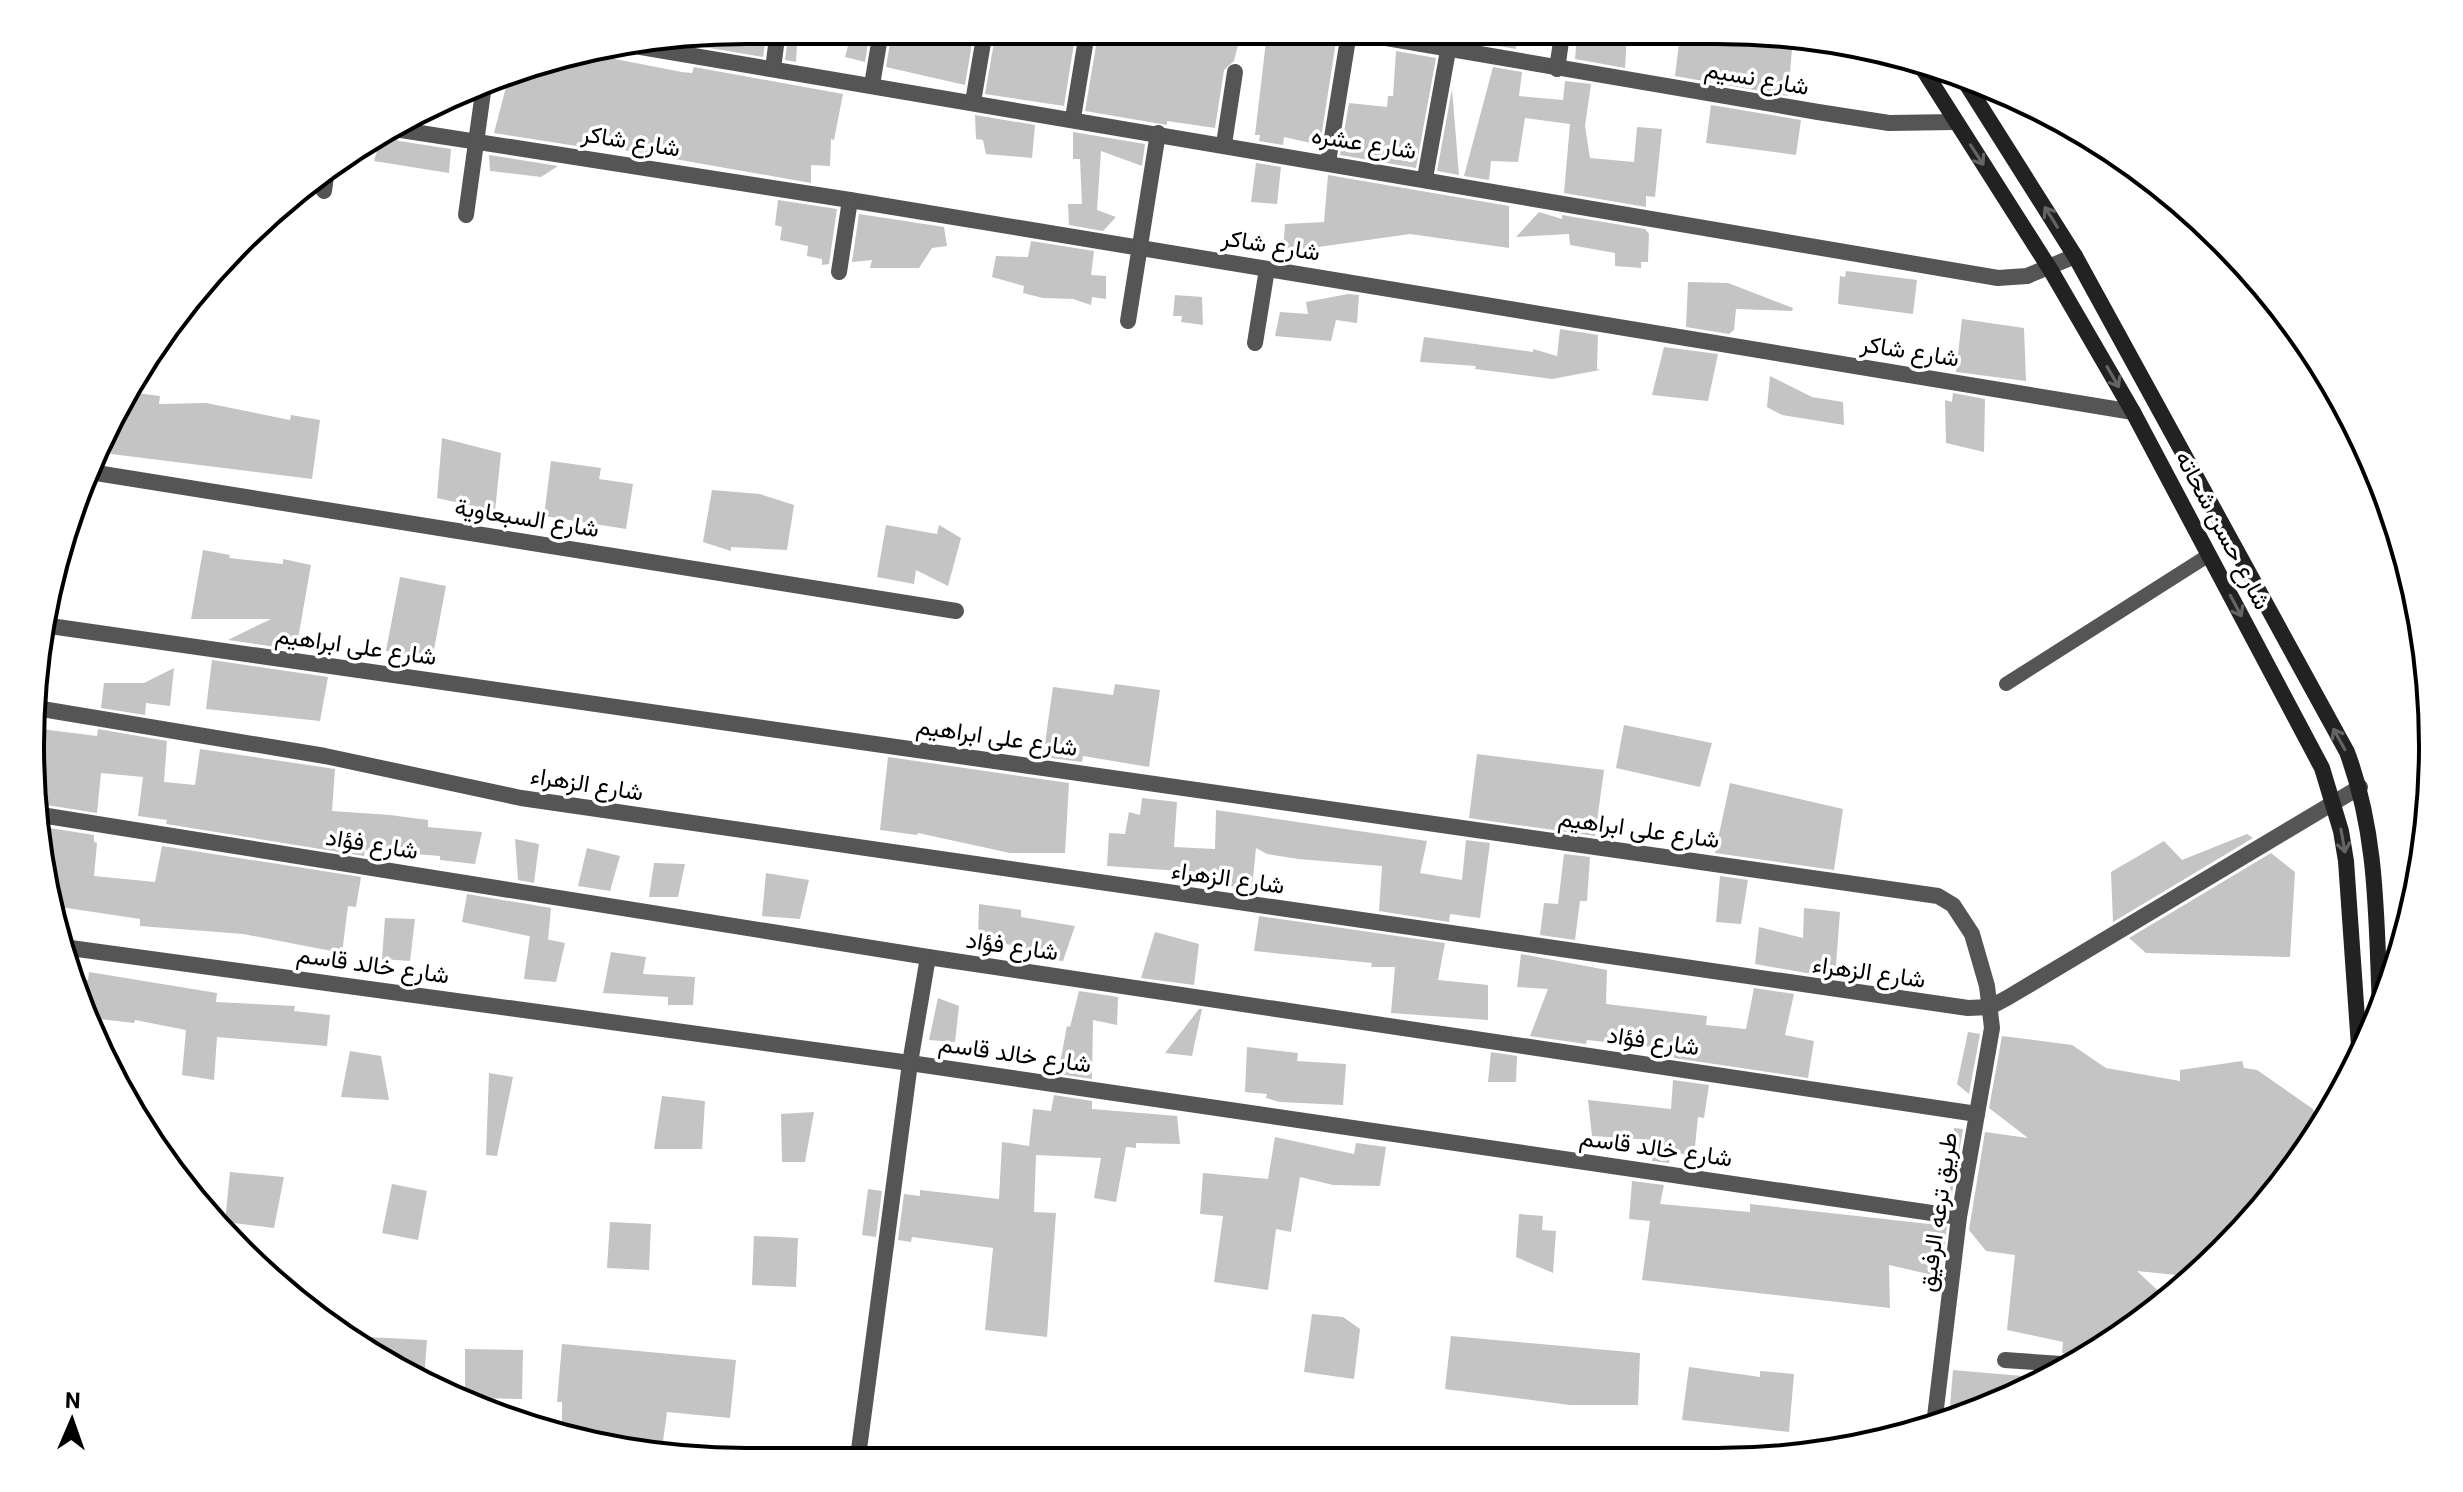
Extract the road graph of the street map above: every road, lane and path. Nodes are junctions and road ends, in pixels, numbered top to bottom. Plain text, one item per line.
1 (776, 44) edge
2 (879, 44) edge
3 (983, 44) edge
4 (1347, 44) edge
5 (1449, 44) edge
6 (1461, 44) edge
7 (1561, 44) edge
8 (1085, 45) dead end
9 (684, 47) edge
10 (773, 69) junction
11 (1557, 69) junction
12 (1235, 72) dead end
13 (1928, 76) edge
14 (872, 85) junction
15 (1971, 91) edge
16 (483, 95) edge
17 (973, 102) junction
18 (1073, 118) junction
19 (1956, 122) junction
20 (408, 131) edge
21 (1158, 133) junction
22 (476, 142) junction
23 (1224, 144) junction
24 (1328, 162) junction
25 (1425, 178) junction
26 (325, 185) edge
27 (324, 191) dead end
28 (850, 200) junction
29 (466, 215) dead end
30 (1140, 247) junction
31 (2075, 256) junction
32 (1267, 269) junction
33 (2050, 269) junction
34 (839, 272) dead end
35 (1128, 321) dead end
36 (1255, 343) dead end
37 (2133, 412) junction
38 (99, 473) edge
39 (2228, 532) junction
40 (2206, 550) junction
41 (956, 611) dead end
42 (54, 627) edge
43 (2006, 684) dead end
44 (46, 710) edge
45 (2360, 787) junction
46 (2333, 801) junction
47 (48, 816) edge
48 (1938, 896) joint
49 (74, 949) edge
50 (928, 957) junction
51 (2379, 980) edge
52 (1990, 1007) junction
53 (2358, 1032) edge
54 (910, 1063) junction
55 (1977, 1114) junction
56 (1959, 1217) junction
57 (2005, 1360) dead end
58 (2051, 1363) edge
59 (1935, 1413) edge
60 (859, 1448) edge

1 - 10 street
2 - 14 street
3 - 17 street
4 - 24 street
5 - 25 street
6 - 11 street, شارع نسيم
7 - 11 street
8 - 18 street
9 - 10 street, شارع عشره
10 - 14 street, شارع عشره
11 - 19 street, شارع نسيم
12 - 23 street
13 - 19 main road, شارع حسن شحاته
14 - 17 street, شارع عشره
31 -> 15 main road, شارع حسن شحاته
16 - 22 street
17 - 18 street, شارع عشره
18 - 21 street, شارع عشره
19 -> 33 main road, شارع حسن شحاته
20 - 22 street, شارع شاكر
21 - 23 street, شارع عشره
21 - 30 street
22 - 28 street, شارع شاكر
22 - 29 street
23 - 24 street, شارع عشره
24 - 25 street, شارع عشره
25 - 33 street, شارع عشره
26 - 27 street
28 - 30 street, شارع شاكر
28 - 34 street
30 - 32 street, شارع شاكر
30 - 35 street
31 - 33 street, شارع عشره
31 - 39 main road, شارع حسن شحاته
32 - 36 street
32 - 37 street, شارع شاكر
33 -> 37 main road, شارع حسن شحاته
37 - 40 main road, شارع حسن شحاته
38 - 41 street, شارع السبعاوية
39 - 40 main road
45 -> 39 main road, شارع حسن شحاته
40 - 43 lane
40 -> 46 main road, شارع حسن شحاته
42 - 48 street, شارع على ابراهيم
44 - 52 street, شارع الزهراء
45 - 46 street
45 - 51 main road, شارع حسن شحاته
46 - 52 street
46 -> 53 main road, شارع حسن شحاته
47 - 50 street, شارع فؤاد
48 - 52 street, طريق ترعه الرفيق
49 - 54 street, شارع خالد قاسم
50 - 54 street
50 - 55 street, شارع فؤاد
52 - 55 street, طريق ترعه الرفيق
54 - 56 street, شارع خالد قاسم
54 - 60 street
55 - 56 street, طريق ترعه الرفيق
56 - 59 street, طريق ترعه الرفيق
57 - 58 street

